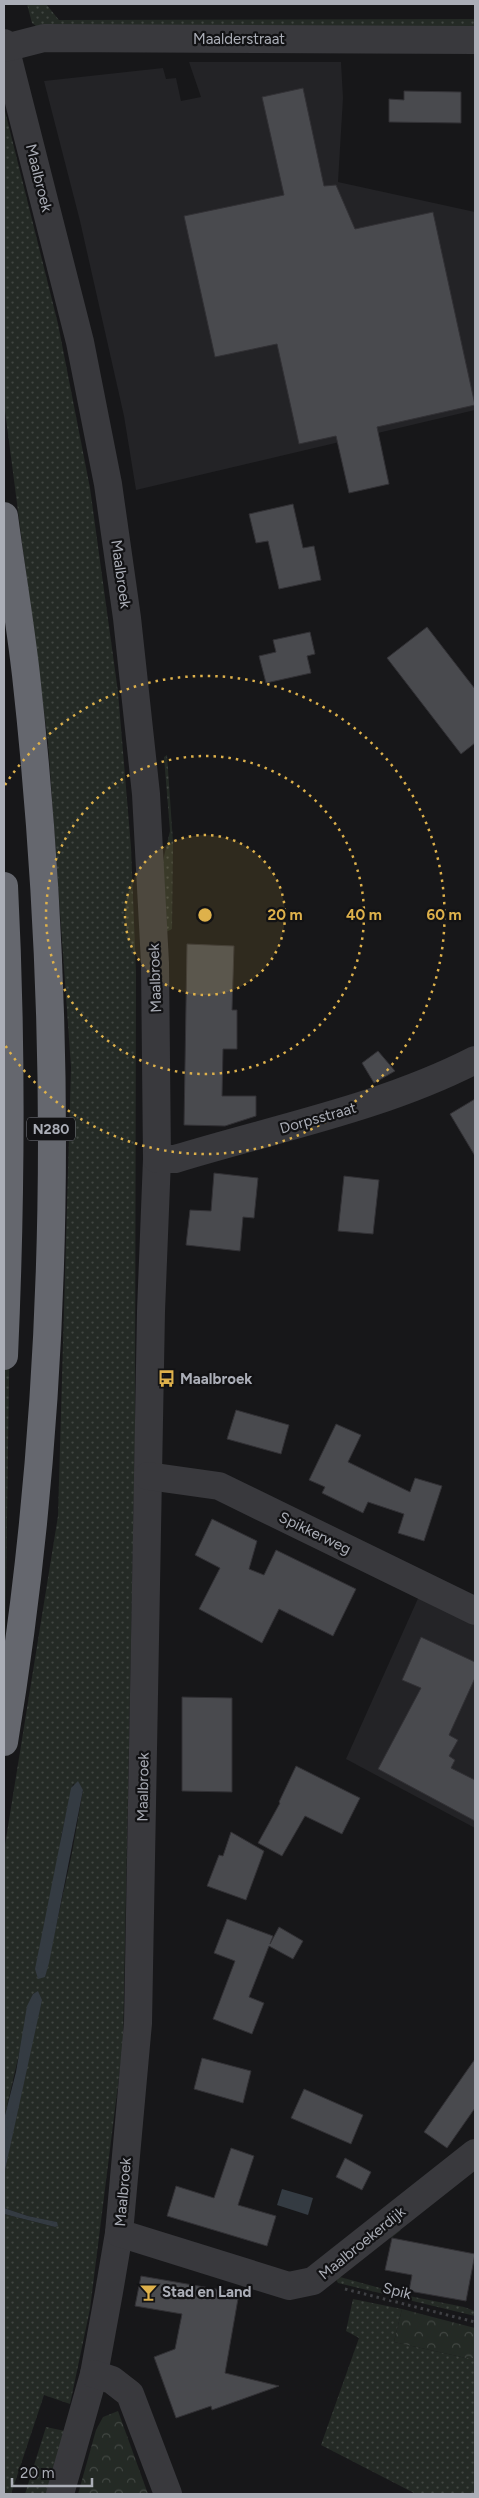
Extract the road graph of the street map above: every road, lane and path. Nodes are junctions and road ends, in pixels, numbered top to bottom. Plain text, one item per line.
1 (475, 40) edge
2 (4, 45) edge
3 (4, 516) edge
4 (4, 886) edge
5 (475, 1060) edge
6 (157, 1159) junction
7 (4, 1356) edge
8 (148, 1476) junction
9 (475, 1611) edge
10 (4, 1742) edge
11 (475, 2153) edge
12 (119, 2233) junction
13 (313, 2281) junction
14 (475, 2322) edge
15 (94, 2374) junction
16 (60, 2494) edge
17 (168, 2494) edge

1 - 2 street, Maalderstraat
2 - 6 street, Maalbroek
3 - 10 highway, N280
4 - 7 highway, N280
5 - 6 street, Dorpsstraat
6 - 8 street, Maalbroek
8 - 9 street, Spikkerweg
8 - 12 street, Maalbroek
11 - 13 street, Maalbroekerdijk
12 - 13 street, Maalbroekerdijk
12 - 15 street, Maalbroek
13 - 14 path, Spik
15 - 16 street, Maalbroek
15 - 17 street

